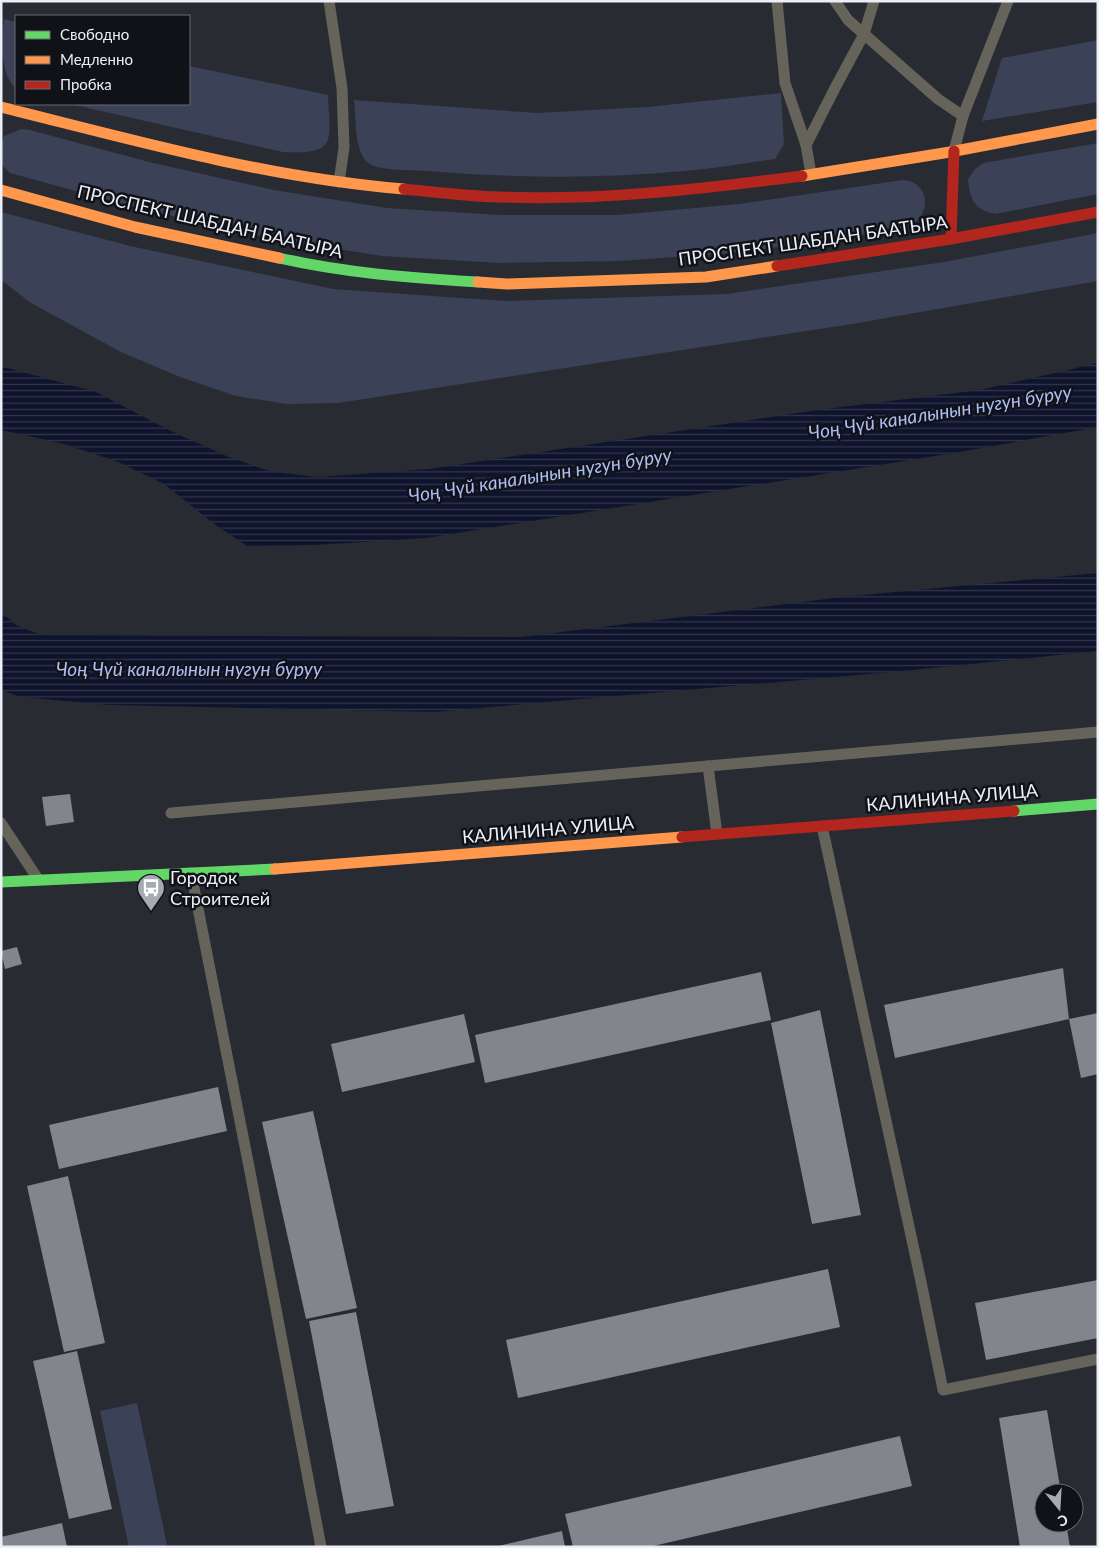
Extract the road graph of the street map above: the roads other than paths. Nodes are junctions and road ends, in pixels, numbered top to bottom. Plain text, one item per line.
1 (330, 1) edge
2 (777, 1) edge
3 (835, 1) edge
4 (874, 1) edge
5 (1008, 1) edge
6 (864, 34) junction
7 (1, 107) edge
8 (963, 116) junction
9 (1098, 124) edge
10 (806, 145) junction
11 (954, 151) junction
12 (810, 174) junction
13 (338, 182) junction
14 (1, 190) edge
15 (1098, 212) edge
16 (951, 239) junction
17 (1098, 732) edge
18 (708, 766) junction
19 (1098, 804) edge
20 (171, 813) dead end
21 (1, 823) edge
22 (822, 826) junction
23 (717, 834) junction
24 (191, 873) junction
25 (39, 880) junction
26 (1, 882) edge
27 (1098, 1359) edge
28 (321, 1547) edge

1 - 13 lane
2 - 10 lane
3 - 6 lane
4 - 6 lane
5 - 8 lane
6 - 8 lane
6 - 10 lane
7 - 13 main road
8 - 11 lane
9 - 11 main road
10 - 12 lane
11 - 12 main road
11 - 16 main road
12 - 13 main road
14 - 16 main road, ПРОСПЕКТ ШАБДАН БААТЫРА
15 - 16 main road, ПРОСПЕКТ ШАБДАН БААТЫРА
17 - 18 lane
18 - 20 lane
18 - 23 lane
19 - 22 main road, КАЛИНИНА УЛИЦА
21 - 25 lane
22 - 23 main road, КАЛИНИНА УЛИЦА
22 - 27 lane
23 - 24 main road, КАЛИНИНА УЛИЦА
24 - 25 main road, КАЛИНИНА УЛИЦА
24 - 28 lane
25 - 26 main road, КАЛИНИНА УЛИЦА

